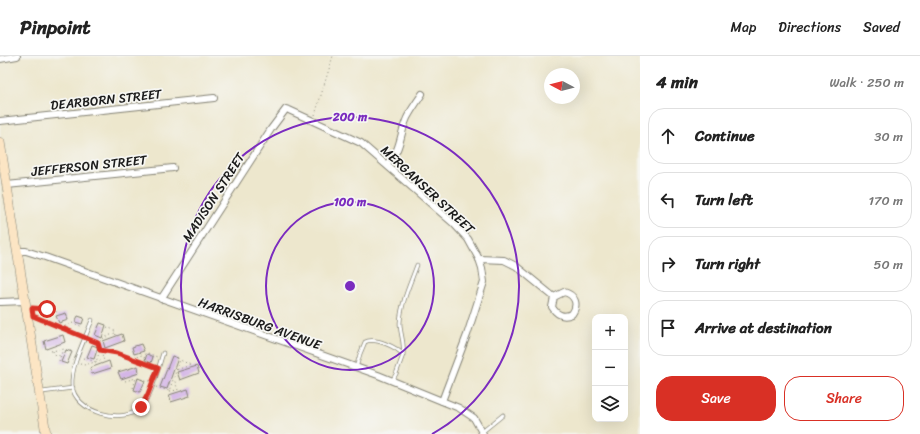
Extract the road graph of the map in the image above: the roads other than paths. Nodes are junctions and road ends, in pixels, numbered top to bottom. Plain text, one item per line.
1 (17, 56) edge
2 (0, 59) edge
3 (422, 94) dead end
4 (214, 98) dead end
5 (286, 110) joint
6 (0, 121) edge
7 (0, 142) edge
8 (387, 164) junction
9 (173, 168) dead end
10 (8, 185) junction
11 (18, 251) junction
12 (479, 259) junction
13 (417, 265) dead end
14 (554, 297) dead end
15 (161, 299) junction
16 (25, 301) junction
17 (0, 302) edge
18 (92, 320) dead end
19 (163, 353) dead end
20 (403, 355) junction
21 (356, 368) junction
22 (392, 381) junction
23 (73, 388) junction
24 (40, 392) junction
25 (442, 401) junction
26 (503, 415) dead end
27 (483, 433) edge
28 (46, 434) edge

1 - 2 street
3 - 8 street
4 - 6 street, DEARBORN STREET
5 - 8 street, MERGANSER STREET
5 - 15 street, MADISON STREET
7 - 10 street
8 - 12 street, MERGANSER STREET
9 - 10 street, JEFFERSON STREET
10 - 11 street
11 - 15 street, HARRISBURG AVENUE
11 - 16 street
12 - 14 street
12 - 25 street, MERGANSER STREET
13 - 20 lane
15 - 21 street, HARRISBURG AVENUE
16 - 17 street
16 - 24 street
18 - 23 lane
19 - 23 lane
20 - 21 lane
20 - 22 lane
21 - 22 street, HARRISBURG AVENUE
22 - 25 street, HARRISBURG AVENUE
23 - 24 lane
24 - 28 street
25 - 27 street, HARRISBURG AVENUE
26 - 27 lane

